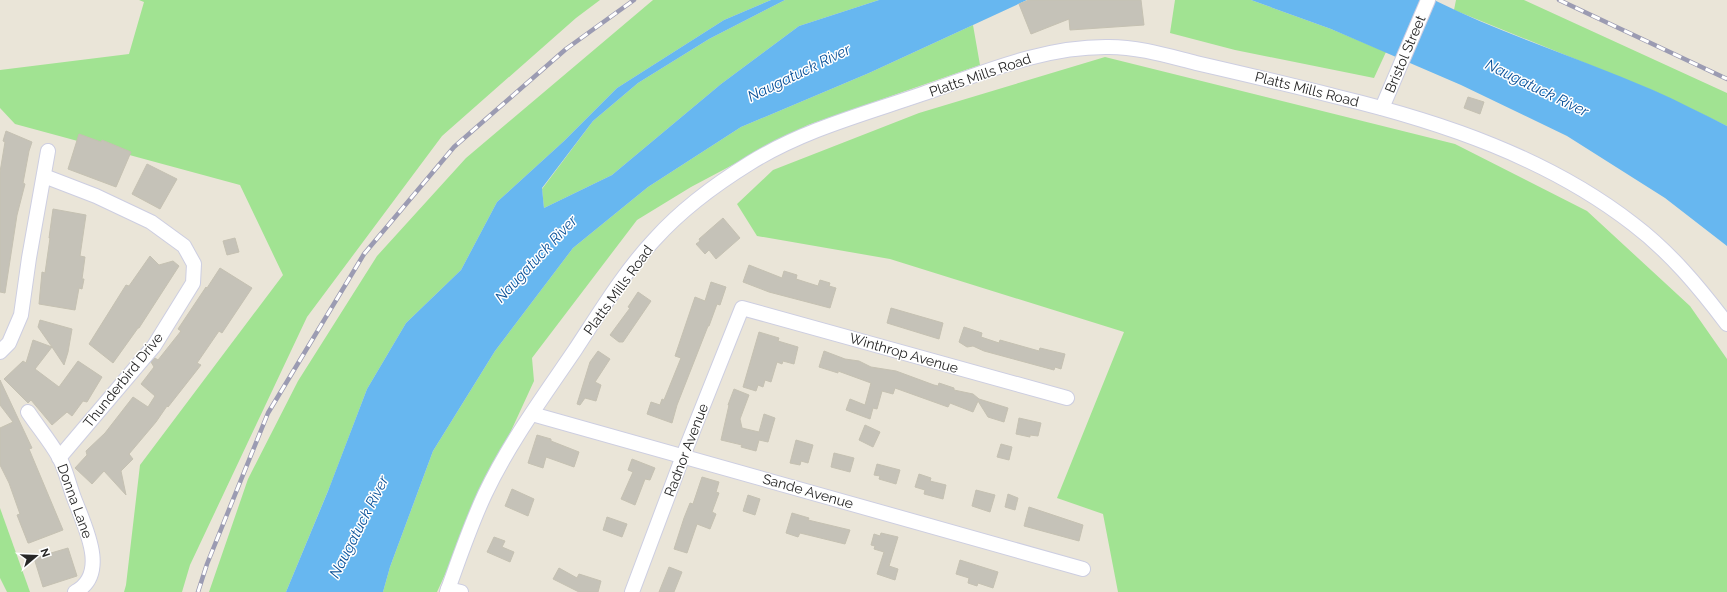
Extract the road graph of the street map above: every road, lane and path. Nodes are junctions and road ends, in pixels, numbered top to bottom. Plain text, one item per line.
1 (1428, 0) edge
2 (1382, 108) junction
3 (48, 151) dead end
4 (44, 176) junction
5 (742, 308) joint
6 (1727, 324) edge
7 (0, 352) edge
8 (1067, 398) dead end
9 (28, 412) dead end
10 (532, 414) junction
11 (684, 456) junction
12 (59, 458) junction
13 (1083, 569) dead end
14 (452, 591) edge
15 (75, 592) edge
16 (632, 592) edge

1 - 2 street, Bristol Street
2 - 6 street, Platts Mills Road
2 - 10 street, Platts Mills Road
3 - 4 street
4 - 7 street
4 - 12 street, Thunderbird Drive
5 - 8 street, Winthrop Avenue
5 - 11 street, Radnor Avenue
9 - 12 street, Donna Lane
10 - 11 street, Sande Avenue
10 - 14 street, Platts Mills Road
11 - 13 street, Sande Avenue
11 - 16 street, Radnor Avenue
12 - 15 street, Donna Lane

